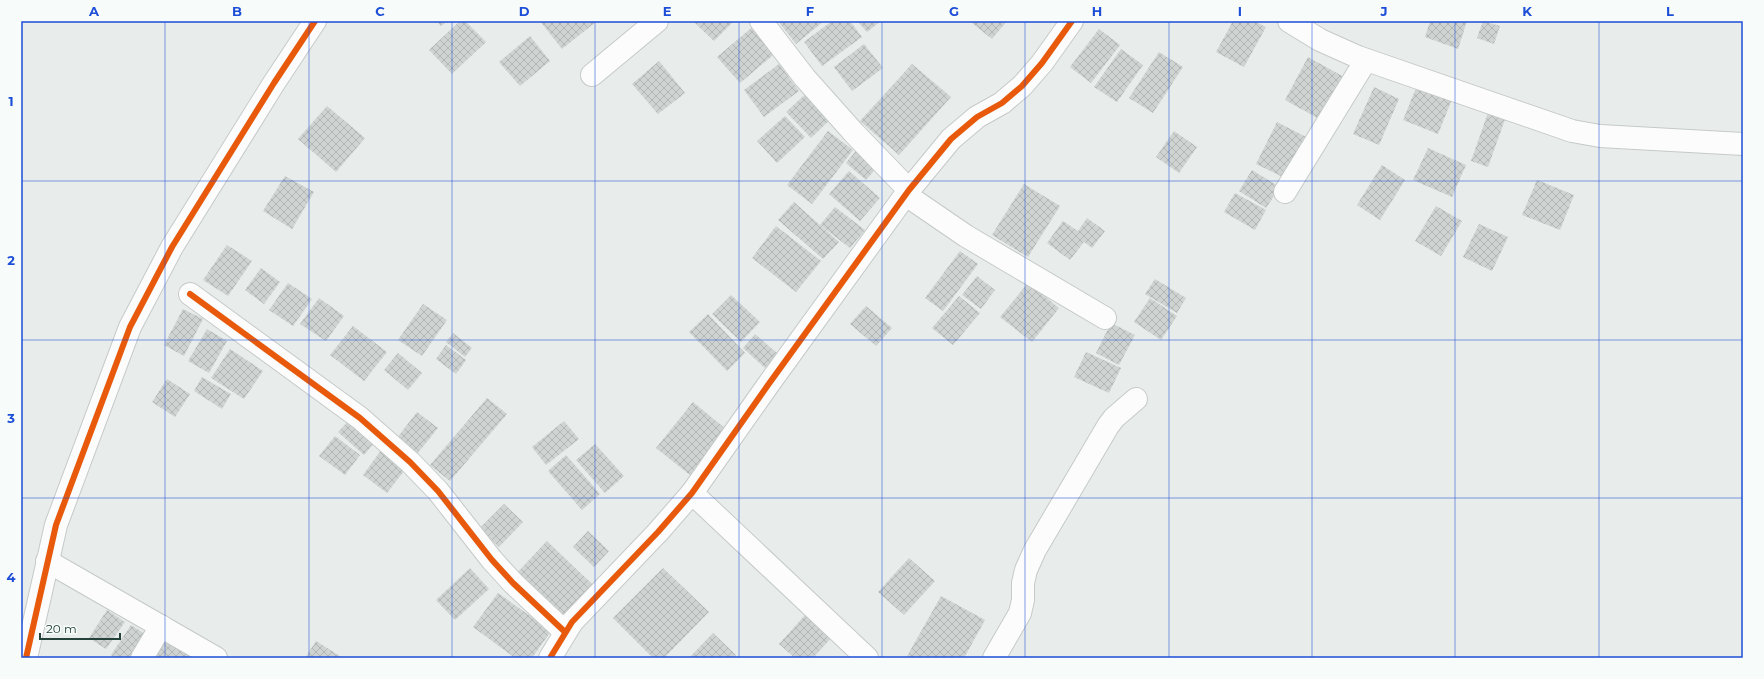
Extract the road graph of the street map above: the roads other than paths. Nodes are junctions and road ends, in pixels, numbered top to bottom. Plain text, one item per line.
1 (315, 21) edge
2 (657, 21) edge
3 (1072, 21) edge
4 (1289, 21) edge
5 (765, 23) edge
6 (1366, 60) junction
7 (592, 75) dead end
8 (1743, 144) edge
9 (908, 192) junction
10 (1285, 192) dead end
11 (190, 294) dead end
12 (1104, 318) dead end
13 (1136, 399) dead end
14 (692, 493) junction
15 (47, 561) junction
16 (161, 626) junction
17 (565, 632) junction
18 (26, 658) edge
19 (142, 658) edge
20 (216, 658) edge
21 (550, 658) edge
22 (867, 658) edge
23 (994, 658) edge

1 - 15 street
2 - 7 street
3 - 9 street
4 - 6 street
5 - 9 street
6 - 8 street
6 - 10 street
9 - 12 street
9 - 14 street
11 - 17 street
13 - 23 street
14 - 17 street
14 - 22 street
15 - 16 street
15 - 18 street
16 - 19 street
16 - 20 street
17 - 21 street

